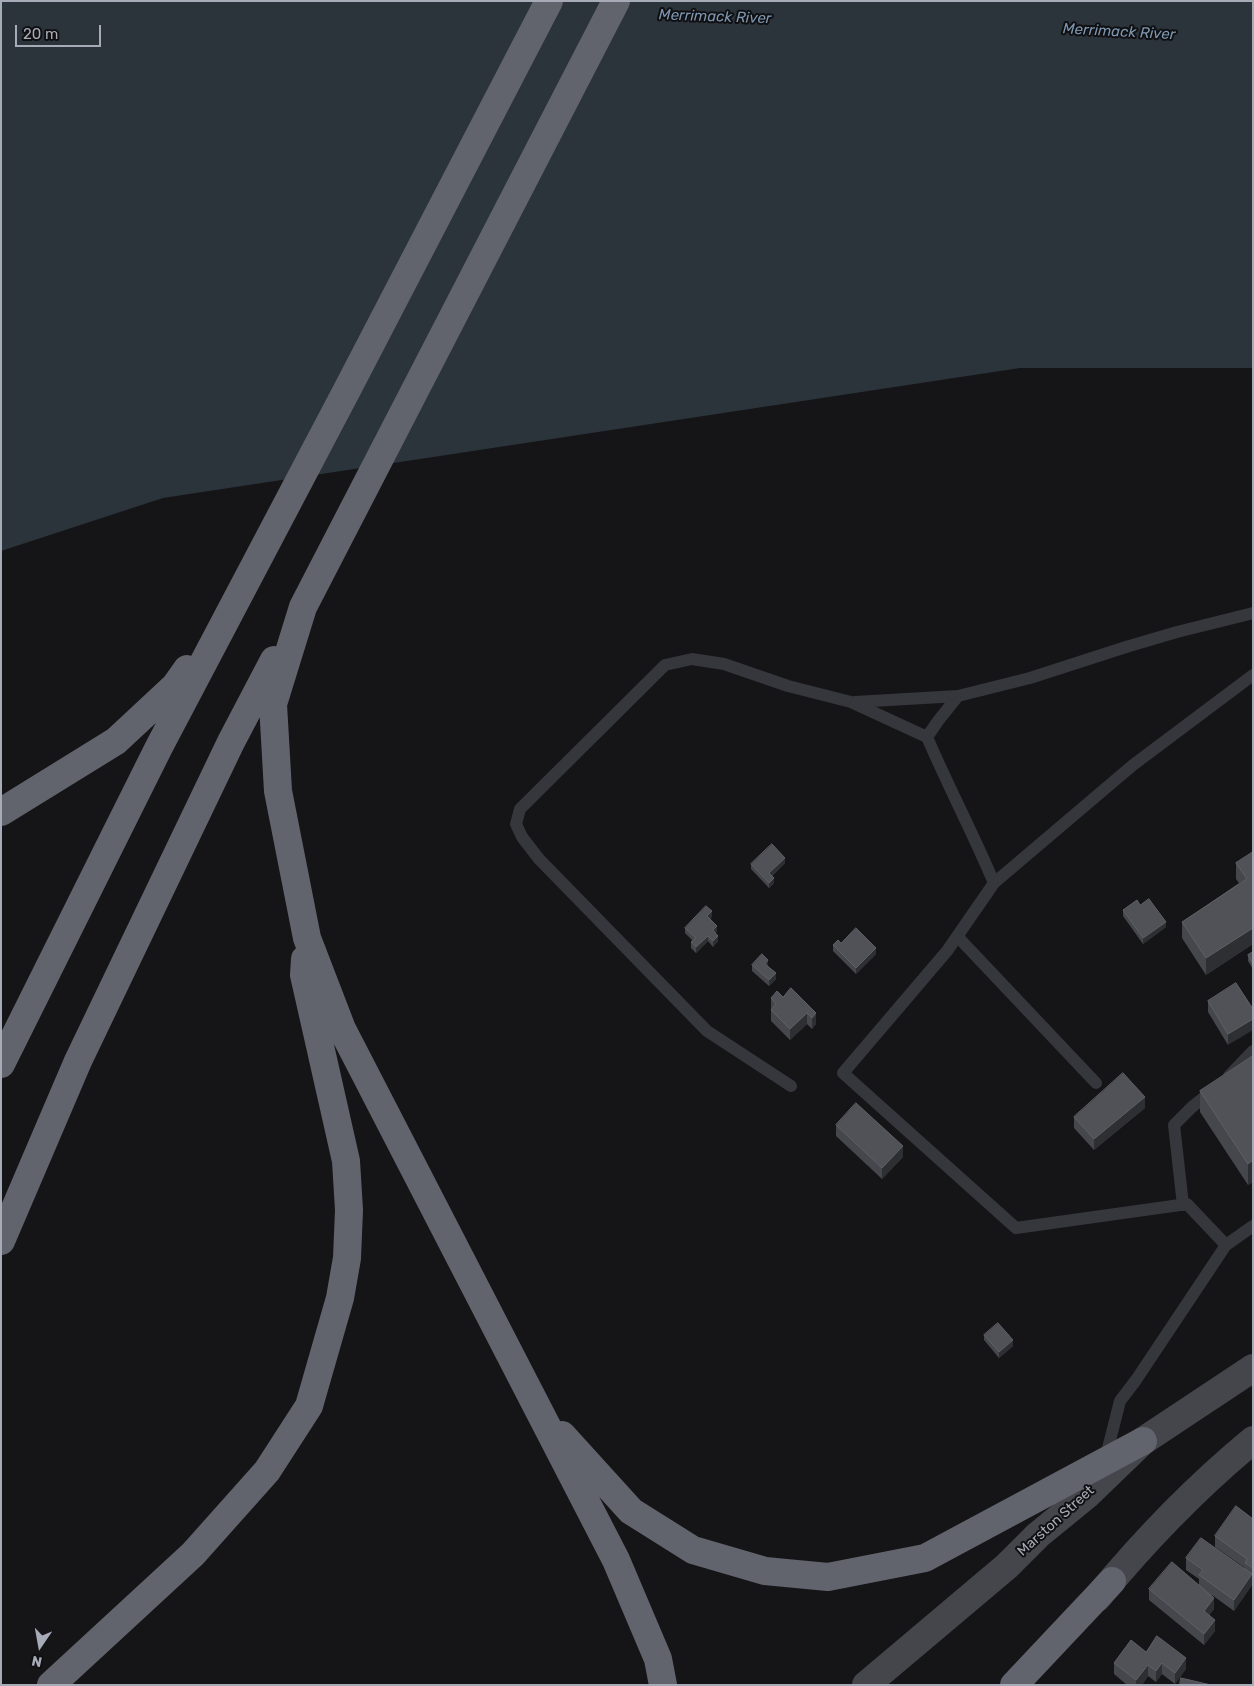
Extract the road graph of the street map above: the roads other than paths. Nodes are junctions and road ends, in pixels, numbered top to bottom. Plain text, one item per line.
1 (542, 1) edge
2 (549, 1) edge
3 (616, 1) edge
4 (1253, 614) edge
5 (1253, 675) edge
6 (958, 696) junction
7 (851, 702) junction
8 (927, 737) junction
9 (1, 812) edge
10 (994, 883) junction
11 (957, 936) junction
12 (306, 938) junction
13 (1253, 1051) edge
14 (1, 1064) edge
15 (1096, 1083) dead end
16 (791, 1086) dead end
17 (1183, 1205) junction
18 (1253, 1226) edge
19 (1, 1241) edge
20 (1226, 1244) junction
21 (1253, 1368) edge
22 (536, 1405) junction
23 (1253, 1440) edge
24 (1144, 1441) junction
25 (1104, 1462) junction
26 (1112, 1581) junction
27 (51, 1685) edge
28 (663, 1685) edge
29 (866, 1685) edge
30 (1014, 1685) edge
31 (1027, 1685) edge

1 - 9 highway
2 - 14 highway
3 - 12 highway
3 - 19 highway
4 - 6 lane
5 - 10 lane
6 - 7 lane
6 - 8 lane
7 - 8 lane
7 - 16 lane
8 - 10 lane
10 - 11 lane
11 - 15 lane
11 - 17 lane
12 - 22 highway
12 - 27 highway
13 - 17 lane
17 - 20 lane
18 - 20 lane
20 - 25 lane
21 - 24 main road, Marston Street
22 - 25 highway
22 - 28 highway
23 - 26 main road
24 - 25 highway
24 - 29 main road, Marston Street
26 - 30 highway
26 - 31 main road

